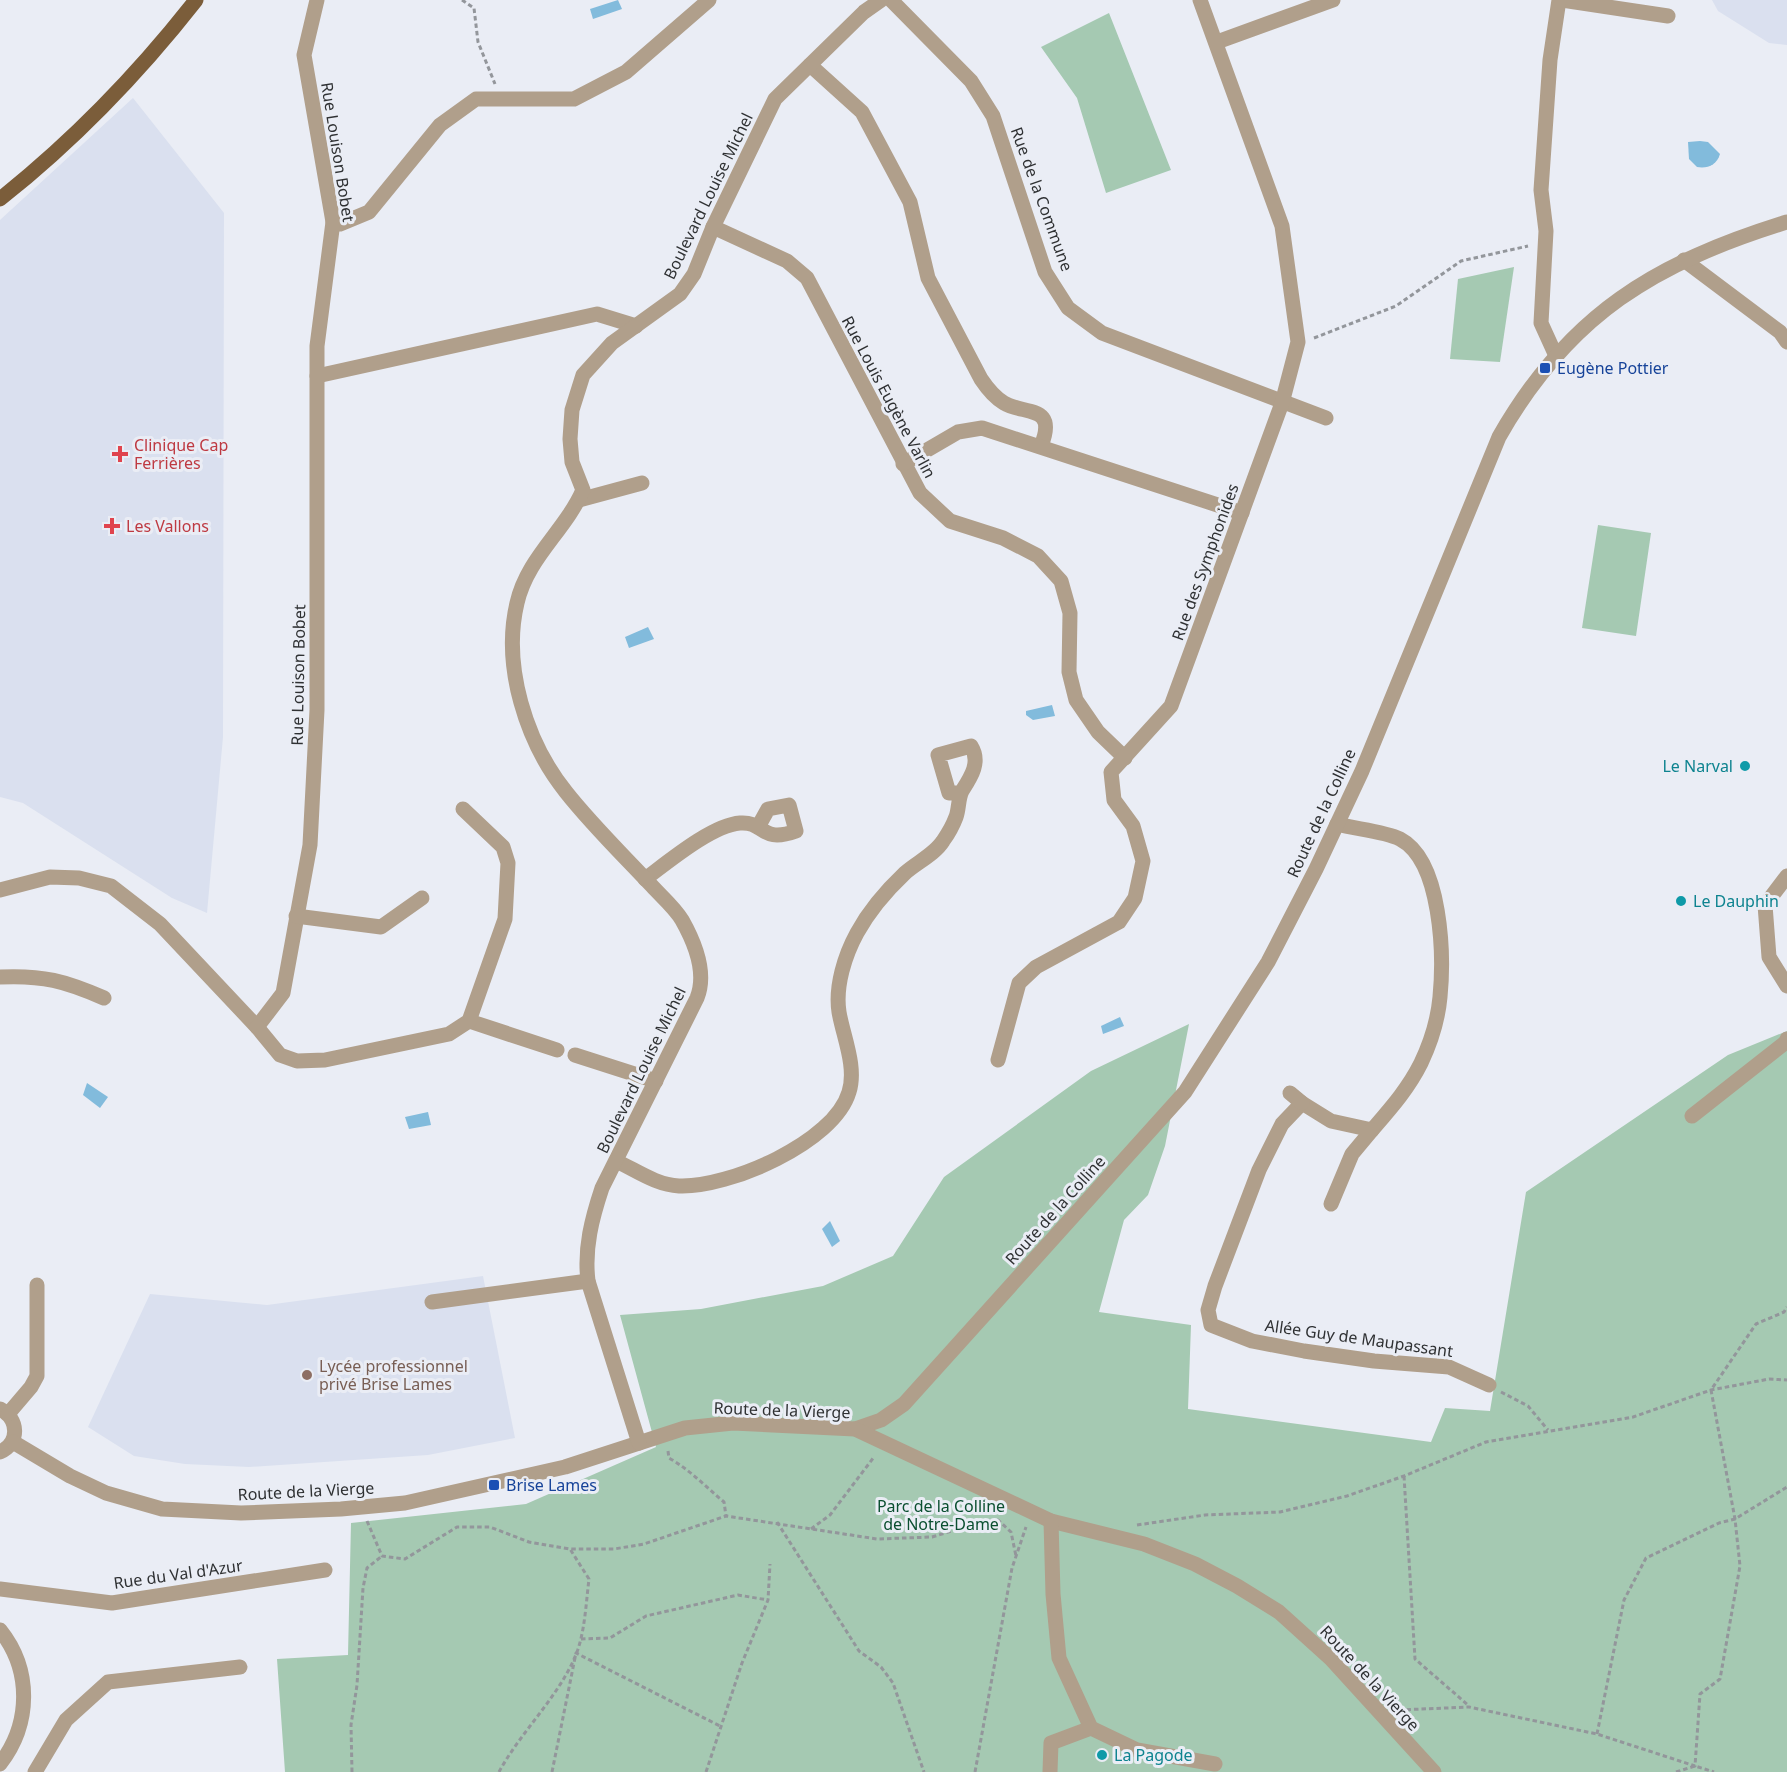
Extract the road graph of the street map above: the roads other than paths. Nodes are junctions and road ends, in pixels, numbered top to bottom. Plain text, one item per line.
1 (196, 0) edge
2 (317, 0) edge
3 (709, 0) edge
4 (881, 0) edge
5 (891, 0) edge
6 (1200, 0) edge
7 (1333, 0) edge
8 (1560, 0) edge
9 (1668, 16) dead end
10 (1217, 42) junction
11 (810, 64) junction
12 (0, 199) edge
13 (333, 222) junction
14 (1787, 222) edge
15 (713, 227) junction
16 (1684, 260) junction
17 (636, 326) junction
18 (1787, 342) edge
19 (1556, 356) junction
20 (317, 376) junction
21 (1282, 403) junction
22 (1326, 418) dead end
23 (1041, 446) junction
24 (903, 464) junction
25 (642, 483) dead end
26 (579, 500) junction
27 (1242, 513) junction
28 (1125, 758) junction
29 (961, 793) dead end
30 (463, 809) dead end
31 (1337, 824) junction
32 (758, 827) dead end
33 (1787, 876) edge
34 (645, 879) junction
35 (0, 890) edge
36 (422, 898) dead end
37 (296, 916) junction
38 (0, 977) edge
39 (1787, 986) edge
40 (104, 998) dead end
41 (469, 1021) junction
42 (257, 1027) junction
43 (1787, 1039) edge
44 (557, 1050) dead end
45 (575, 1055) dead end
46 (998, 1060) dead end
47 (656, 1081) junction
48 (1290, 1093) dead end
49 (1302, 1103) junction
50 (1692, 1116) dead end
51 (1372, 1130) junction
52 (616, 1161) junction
53 (1331, 1204) dead end
54 (588, 1281) junction
55 (37, 1285) dead end
56 (432, 1302) dead end
57 (1489, 1385) road end
58 (4, 1411) edge
59 (855, 1429) junction
60 (13, 1442) junction
61 (639, 1443) junction
62 (0, 1452) edge
63 (1051, 1521) junction
64 (325, 1570) dead end
65 (0, 1589) edge
66 (0, 1630) edge
67 (240, 1667) dead end
68 (1091, 1728) junction
69 (0, 1764) edge
70 (1215, 1764) dead end
71 (34, 1772) edge
72 (1050, 1772) edge
73 (1434, 1772) edge

1 - 12 main road
2 - 13 street, Rue Louison Bobet
3 - 13 street
4 - 11 street, Boulevard Louise Michel
5 - 21 street, Rue de la Commune
6 - 10 street, Rue des Symphonides
7 - 10 street
8 - 9 street
8 - 19 street
10 - 21 street, Rue des Symphonides
11 - 15 street, Boulevard Louise Michel
11 - 23 street
13 - 20 street, Rue Louison Bobet
14 - 16 street, Route de la Colline
15 - 17 street, Boulevard Louise Michel
15 - 24 street, Rue Louis Eugène Varlin
16 - 18 street
16 - 19 street, Route de la Colline
17 - 20 street
17 - 26 street, Boulevard Louise Michel
19 - 31 street, Route de la Colline
20 - 37 street, Rue Louison Bobet
21 - 22 street, Rue de la Commune
21 - 27 street, Rue des Symphonides
23 - 24 street
23 - 27 street
24 - 28 street, Rue Louis Eugène Varlin
25 - 26 street
26 - 34 street, Boulevard Louise Michel
27 - 28 street, Rue des Symphonides
28 - 46 street, Rue des Symphonides
29 - 52 street
30 - 41 street
31 - 51 street
31 - 59 street, Route de la Colline
32 - 34 street
33 - 39 street
34 - 47 street, Boulevard Louise Michel
35 - 42 street
36 - 37 street
37 - 42 street, Rue Louison Bobet
38 - 40 street
41 - 42 street
41 - 44 street
43 - 50 street
45 - 47 street
47 - 52 street, Boulevard Louise Michel
48 - 49 street
49 - 51 street
49 - 57 street, Allée Guy de Maupassant
51 - 53 street
52 - 54 street, Boulevard Louise Michel
54 - 56 street
54 - 61 street, Boulevard Louise Michel
55 - 58 street
58 - 60 street
59 - 61 street, Route de la Vierge
59 - 63 street, Route de la Vierge
60 - 61 street, Route de la Vierge
60 - 62 street
63 - 68 street
63 - 73 street, Route de la Vierge
64 - 65 street, Rue du Val d'Azur
66 - 69 street
67 - 71 street
68 - 70 street
68 - 72 street

